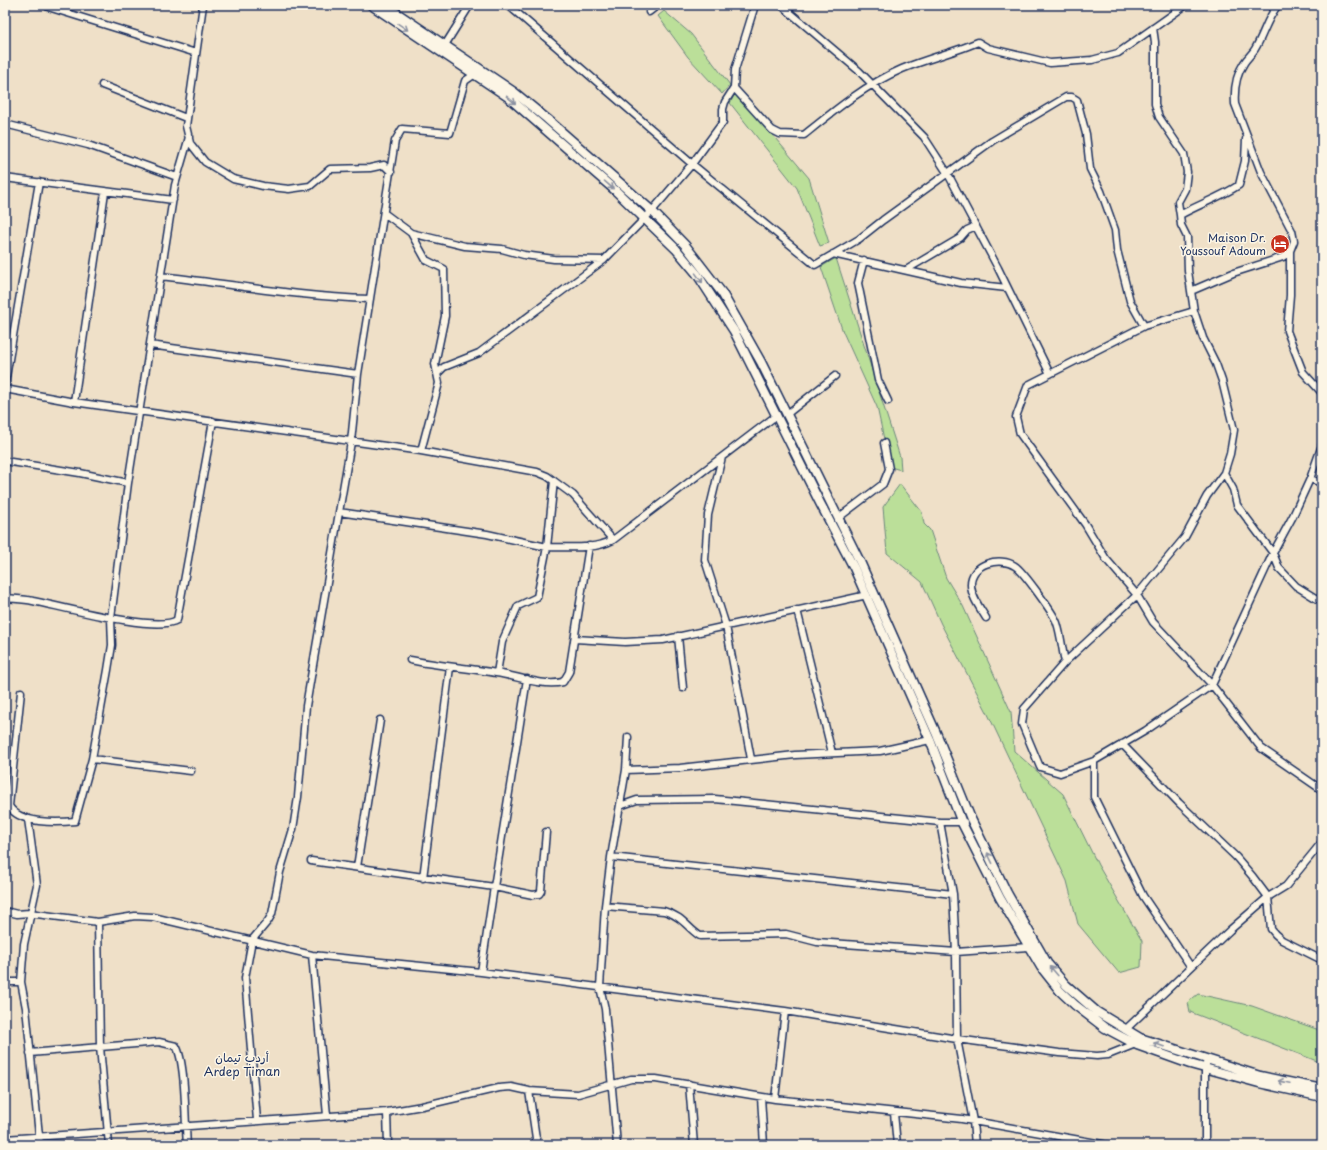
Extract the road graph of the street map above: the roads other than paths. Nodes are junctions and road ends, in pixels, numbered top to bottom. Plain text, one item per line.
1 (203, 5) edge
2 (371, 5) edge
3 (385, 5) edge
4 (470, 5) edge
5 (508, 5) edge
6 (658, 5) edge
7 (755, 5) edge
8 (781, 5) edge
9 (1186, 5) edge
10 (1278, 5) edge
11 (48, 7) dead end
12 (649, 12) dead end
13 (1153, 28) junction
14 (445, 45) junction
15 (196, 53) junction
16 (475, 74) junction
17 (102, 85) dead end
18 (872, 85) junction
19 (734, 88) junction
20 (186, 118) junction
21 (5, 124) edge
22 (189, 137) junction
23 (1246, 137) junction
24 (692, 164) junction
25 (391, 172) junction
26 (948, 174) junction
27 (177, 177) junction
28 (5, 178) edge
29 (38, 182) junction
30 (105, 192) junction
31 (173, 200) junction
32 (652, 211) junction
33 (384, 213) junction
34 (1180, 215) junction
35 (643, 218) junction
36 (976, 226) junction
37 (411, 233) junction
38 (1290, 251) junction
39 (833, 254) junction
40 (604, 260) junction
41 (864, 260) junction
42 (906, 270) junction
43 (161, 276) junction
44 (1008, 288) junction
45 (1191, 291) junction
46 (370, 298) junction
47 (1194, 311) junction
48 (1144, 326) junction
49 (150, 345) junction
50 (438, 373) junction
51 (358, 374) junction
52 (1050, 374) junction
53 (835, 376) dead end
54 (5, 383) edge
55 (5, 389) edge
56 (1322, 393) edge
57 (888, 401) dead end
58 (74, 402) junction
59 (139, 412) junction
60 (787, 414) junction
61 (777, 415) junction
62 (213, 421) junction
63 (351, 442) junction
64 (884, 443) dead end
65 (1322, 445) edge
66 (421, 451) junction
67 (722, 457) junction
68 (5, 461) edge
69 (1224, 473) junction
70 (1310, 479) junction
71 (554, 481) junction
72 (128, 483) junction
73 (1322, 483) edge
74 (339, 512) junction
75 (838, 518) junction
76 (613, 540) junction
77 (589, 546) junction
78 (547, 547) junction
79 (1273, 553) junction
80 (866, 595) junction
81 (1137, 595) junction
82 (5, 598) edge
83 (1322, 599) edge
84 (797, 610) junction
85 (111, 618) junction
86 (986, 618) dead end
87 (726, 626) junction
88 (678, 636) junction
89 (575, 638) junction
90 (410, 660) dead end
91 (1065, 662) junction
92 (450, 667) junction
93 (496, 673) junction
94 (527, 679) junction
95 (1212, 685) junction
96 (683, 688) dead end
97 (21, 692) dead end
98 (380, 720) dead end
99 (628, 737) dead end
100 (930, 740) junction
101 (1122, 744) junction
102 (832, 753) junction
103 (92, 759) junction
104 (751, 759) junction
105 (1094, 760) junction
106 (626, 770) junction
107 (192, 771) dead end
108 (1322, 790) edge
109 (620, 806) junction
110 (28, 819) junction
111 (971, 820) junction
112 (940, 822) junction
113 (962, 823) junction
114 (546, 832) dead end
115 (1322, 842) edge
116 (611, 857) junction
117 (312, 861) dead end
118 (357, 866) junction
119 (423, 878) junction
120 (494, 887) junction
121 (953, 894) junction
122 (1268, 897) junction
123 (605, 906) junction
124 (5, 911) edge
125 (29, 913) junction
126 (98, 922) junction
127 (252, 940) junction
128 (1028, 947) junction
129 (956, 952) junction
130 (312, 955) junction
131 (1322, 960) edge
132 (1190, 967) junction
133 (481, 972) junction
134 (5, 982) edge
135 (21, 982) junction
136 (600, 987) junction
137 (785, 1011) junction
138 (1125, 1030) junction
139 (957, 1039) junction
140 (1139, 1041) junction
141 (100, 1047) junction
142 (30, 1053) junction
143 (1206, 1064) junction
144 (612, 1084) junction
145 (689, 1084) junction
146 (1322, 1089) edge
147 (529, 1091) junction
148 (761, 1097) junction
149 (1322, 1097) edge
150 (775, 1099) junction
151 (387, 1112) junction
152 (894, 1113) junction
153 (327, 1115) junction
154 (257, 1120) junction
155 (974, 1122) junction
156 (185, 1126) junction
157 (108, 1132) junction
158 (40, 1137) junction
159 (5, 1139) edge
160 (40, 1145) edge
161 (109, 1145) edge
162 (187, 1145) edge
163 (388, 1145) edge
164 (538, 1145) edge
165 (617, 1145) edge
166 (694, 1145) edge
167 (764, 1145) edge
168 (897, 1145) edge
169 (975, 1145) edge
170 (1108, 1145) edge
171 (1204, 1145) edge

1 - 15 street
2 -> 16 street
3 - 14 street
4 - 14 street
5 - 24 street
6 - 12 street
7 - 19 street
8 - 18 street
9 - 13 street
10 - 23 street
11 - 15 street
13 - 18 street
13 - 34 street
14 - 32 street
15 - 20 street
16 - 25 street
16 -> 35 street
17 - 20 street
18 - 19 street
18 - 26 street
19 - 24 street
20 - 22 street
21 - 27 street
22 - 25 street
22 - 27 street
23 - 34 street
23 - 38 street
24 - 32 street
24 - 39 street
25 - 33 street
26 - 36 street
26 - 39 street
26 - 48 street
27 - 31 street
28 - 29 street
29 - 30 street
29 - 54 street
30 - 31 street
30 - 58 street
31 - 43 street
32 - 35 street
32 - 60 street
33 - 37 street
33 - 46 street
34 - 45 street
35 - 40 street
35 -> 61 street
36 - 42 street
36 - 44 street
37 - 40 street
37 - 50 street
38 - 45 street
38 - 56 street
39 - 41 street
40 - 50 street
41 - 42 street
41 - 57 street
42 - 44 street
43 - 46 street
43 - 49 street
44 - 52 street
45 - 47 street
46 - 51 street
47 - 48 street
47 - 69 street
48 - 52 street
49 - 51 street
49 - 59 street
50 - 66 street
51 - 63 street
52 - 81 street
53 - 60 street
55 - 58 street
58 - 59 street
59 - 62 street
59 - 72 street
60 - 75 street
61 - 67 street
61 - 80 street
62 - 63 street
62 - 85 street
63 - 66 street
63 - 74 street
64 - 75 street
65 - 70 street
66 - 71 street
67 - 76 street
67 - 87 street
68 - 72 street
69 - 79 street
69 - 81 street
70 - 73 street
70 - 79 street
71 - 76 street
71 - 78 street
72 - 85 street
74 - 78 street
74 - 127 street
75 - 111 street
76 - 77 street
77 - 78 street
77 - 89 street
78 - 93 street
79 - 83 street
79 - 95 street
80 - 84 street
80 - 100 street
81 - 91 street
81 - 95 street
82 - 85 street
84 - 87 street
84 - 102 street
85 - 103 street
86 - 91 street
87 - 88 street
87 - 104 street
88 - 89 street
88 - 96 street
89 - 94 street
90 - 92 street
91 - 105 street
92 - 93 street
92 - 119 street
93 - 94 street
94 - 120 street
95 - 101 street
95 - 108 street
97 - 110 street
98 - 118 street
99 - 106 street
100 - 102 street
100 - 113 street
101 - 105 street
101 - 122 street
102 - 104 street
103 - 107 street
103 - 110 street
104 - 106 street
105 - 132 street
106 - 109 street
109 - 112 street
109 - 116 street
110 - 125 street
111 - 113 street
138 -> 111 street
112 - 113 street
112 - 121 street
113 - 128 street
114 - 120 street
115 - 122 street
116 - 121 street
116 - 123 street
117 - 118 street
118 - 119 street
119 - 120 street
120 - 133 street
121 - 129 street
122 - 131 street
122 - 132 street
123 - 129 street
123 - 136 street
124 - 125 street
125 - 126 street
125 - 135 street
126 - 127 street
126 - 141 street
127 - 130 street
127 - 154 street
128 - 129 street
128 - 140 street
129 - 139 street
130 - 133 street
130 - 153 street
132 - 138 street
133 - 136 street
134 - 135 street
135 - 142 street
136 - 137 street
136 - 144 street
137 - 139 street
137 - 150 street
138 - 140 street
139 - 140 street
139 - 155 street
140 - 143 street
141 - 142 street
141 - 156 street
141 - 157 street
142 - 158 street
146 -> 143 street
143 - 149 street
143 - 171 street
144 - 145 street
144 - 147 street
144 - 165 street
145 - 148 street
145 - 166 street
147 - 151 street
147 - 164 street
148 - 150 street
148 - 167 street
150 - 152 street
151 - 153 street
151 - 163 street
152 - 155 street
152 - 168 street
153 - 154 street
154 - 156 street
155 - 169 street
155 - 170 street
156 - 157 street
156 - 162 street
157 - 158 street
157 - 161 street
158 - 159 street
158 - 160 street

